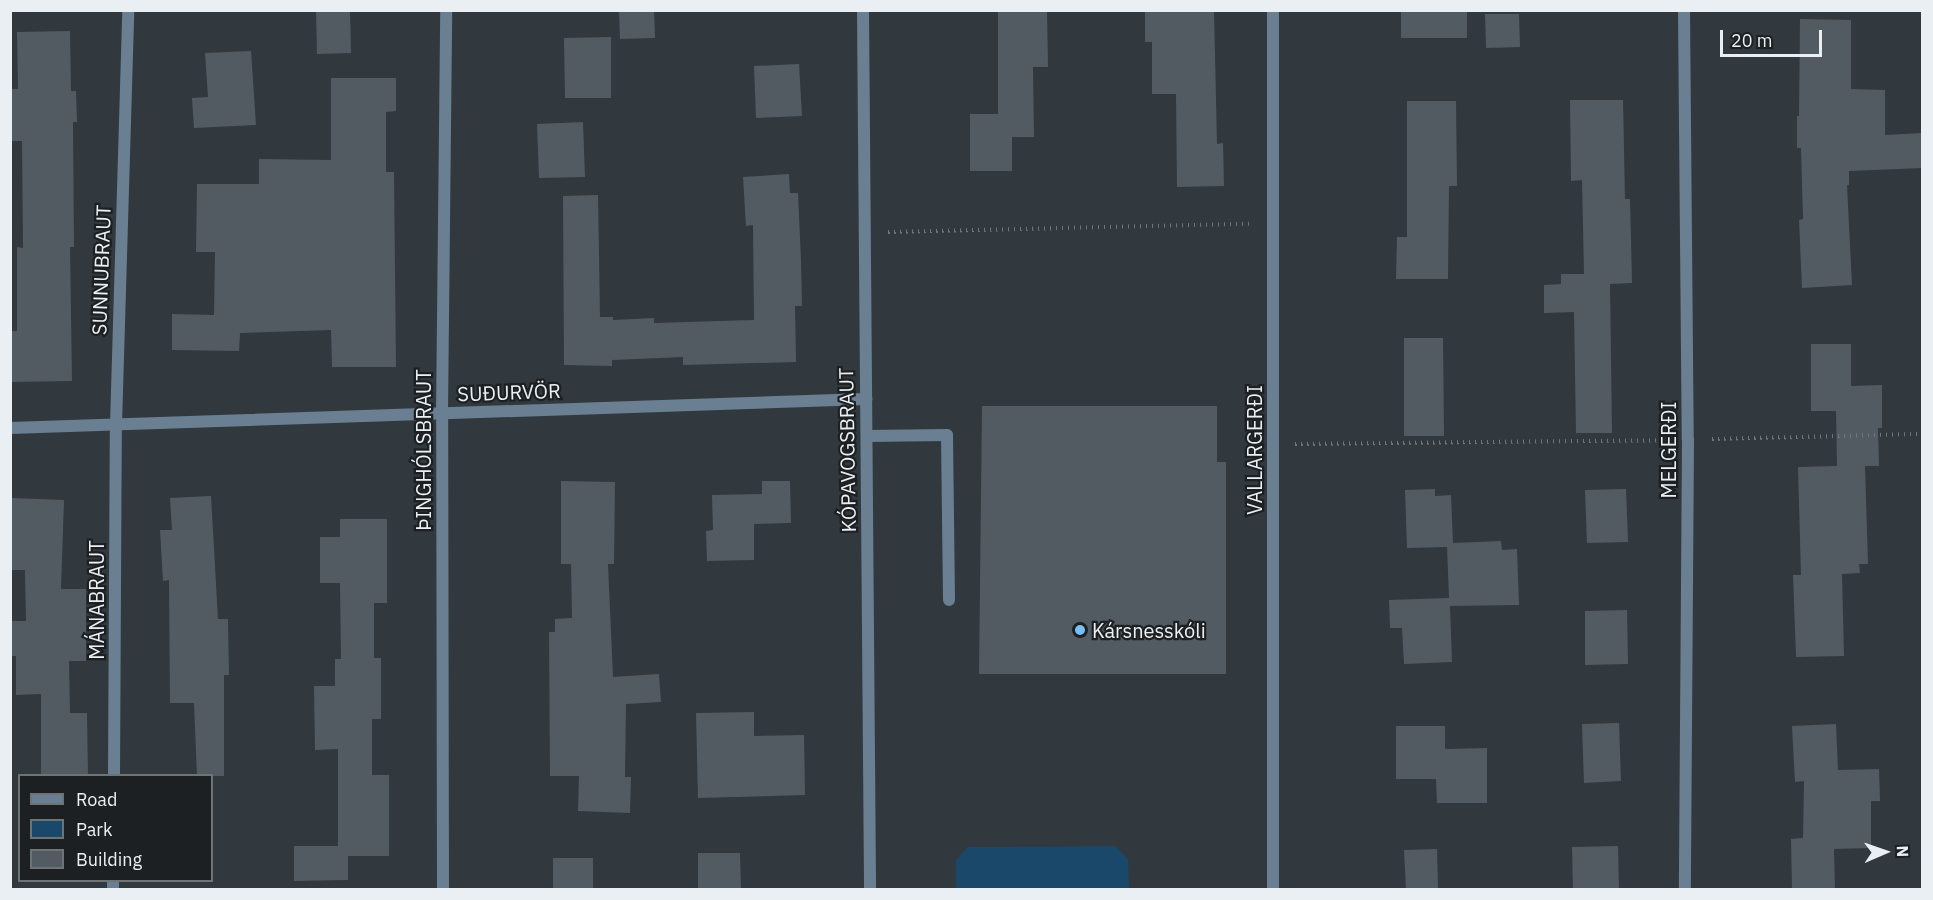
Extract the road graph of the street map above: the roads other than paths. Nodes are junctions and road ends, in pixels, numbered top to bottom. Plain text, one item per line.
1 (128, 10) edge
2 (446, 10) edge
3 (863, 10) edge
4 (1273, 10) edge
5 (1684, 10) edge
6 (867, 399) junction
7 (442, 414) junction
8 (116, 425) junction
9 (10, 428) edge
10 (867, 436) junction
11 (949, 600) dead end
12 (114, 774) edge
13 (443, 890) edge
14 (870, 890) edge
15 (1273, 890) edge
16 (1685, 890) edge

1 - 8 street, SUNNUBRAUT
2 - 7 street, ÞINGHÓLSBRAUT
3 - 6 street, KÓPAVOGSBRAUT
4 - 15 street, VALLARGERÐI
5 - 16 street, MELGERÐI
6 - 7 street, SUÐURVÖR
6 - 10 street, KÓPAVOGSBRAUT
7 - 8 street, SUÐURVÖR
7 - 13 street, ÞINGHÓLSBRAUT
8 - 9 street
8 - 12 street, MÁNABRAUT
10 - 11 street
10 - 14 street, KÓPAVOGSBRAUT

